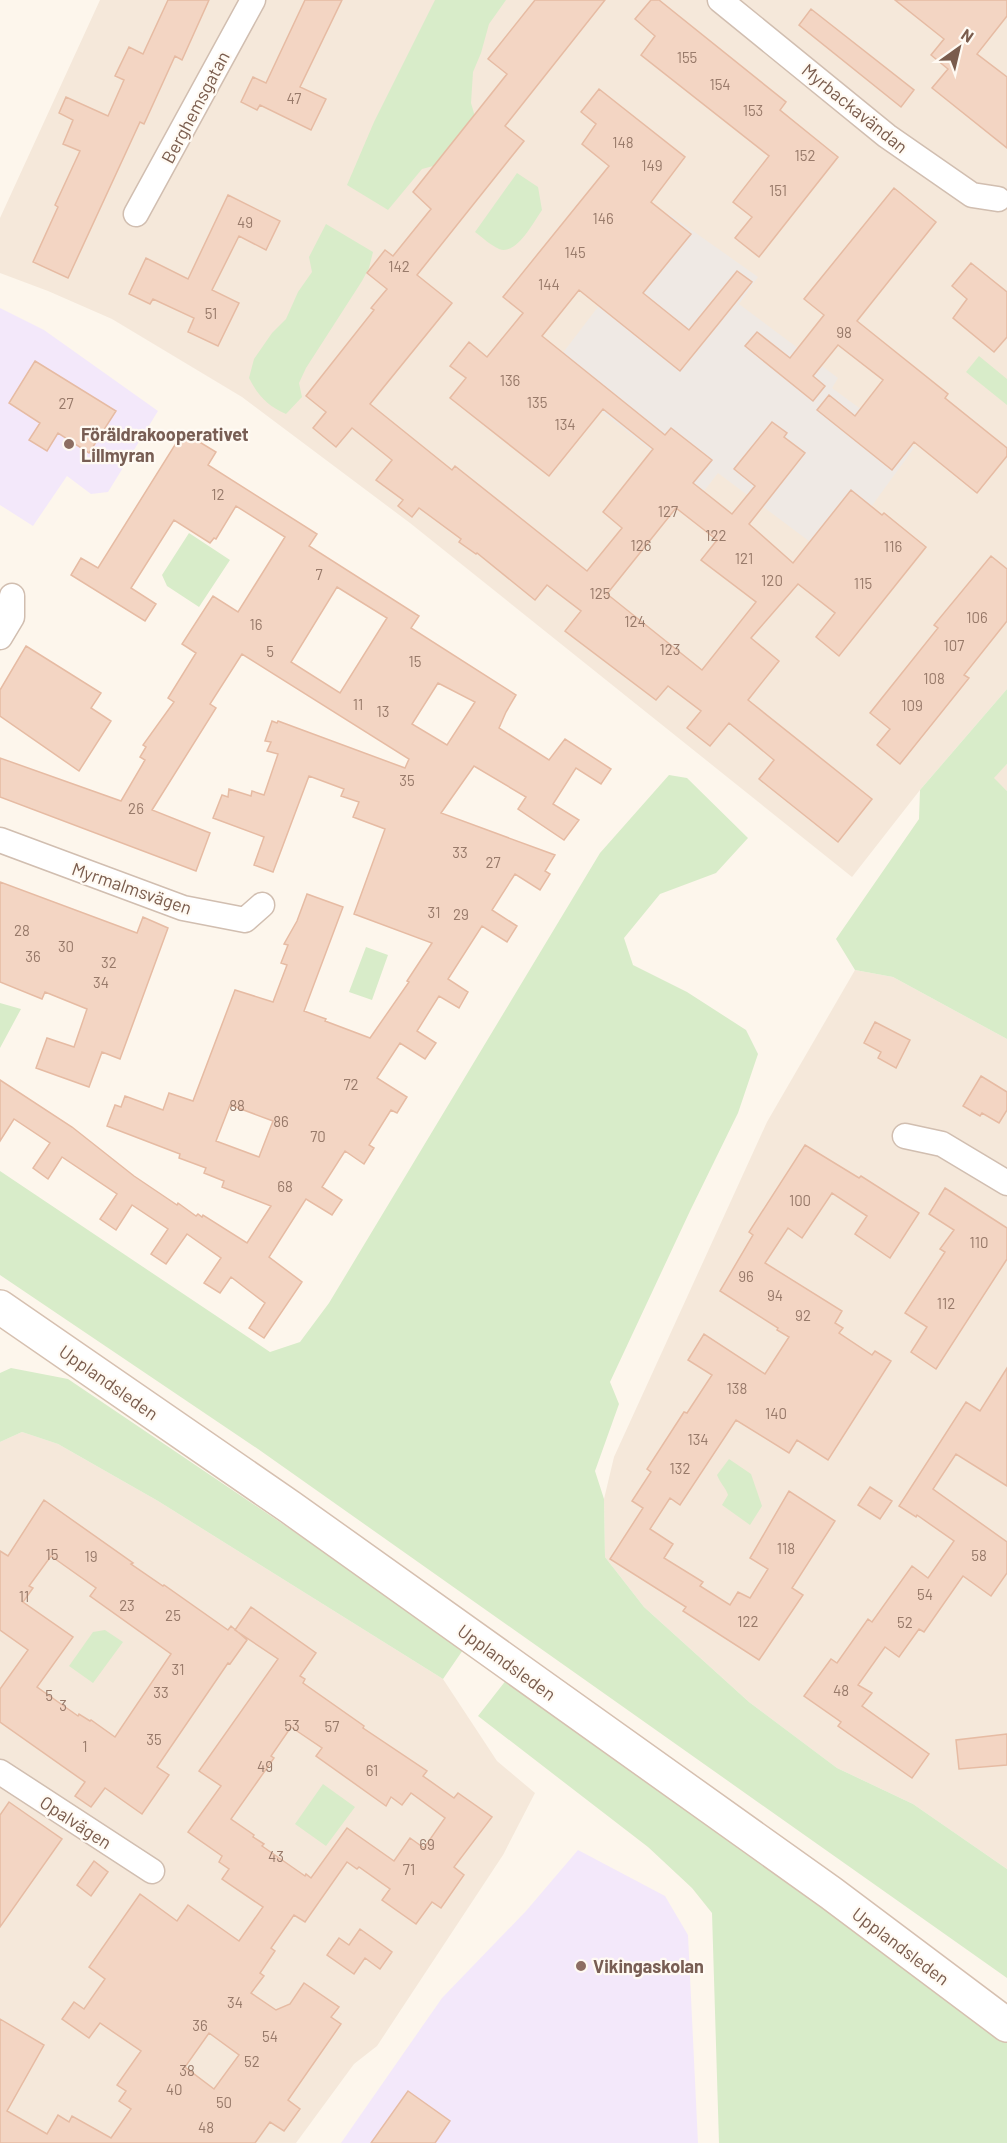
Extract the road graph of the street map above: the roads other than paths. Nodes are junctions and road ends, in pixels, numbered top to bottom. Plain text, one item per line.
1 (253, 0) edge
2 (720, 0) edge
3 (998, 198) dead end
4 (136, 214) dead end
5 (12, 596) dead end
6 (0, 637) edge
7 (0, 840) edge
8 (262, 905) dead end
9 (905, 1136) dead end
10 (1007, 1183) edge
11 (1, 1310) edge
12 (0, 1772) edge
13 (152, 1871) dead end
14 (1007, 2025) edge

1 - 4 street, Berghemsgatan
2 - 3 street, Myrbackavändan
5 - 6 street
7 - 8 street, Myrmalmsvägen
9 - 10 street
11 - 14 street, Upplandsleden
12 - 13 street, Opalvägen

